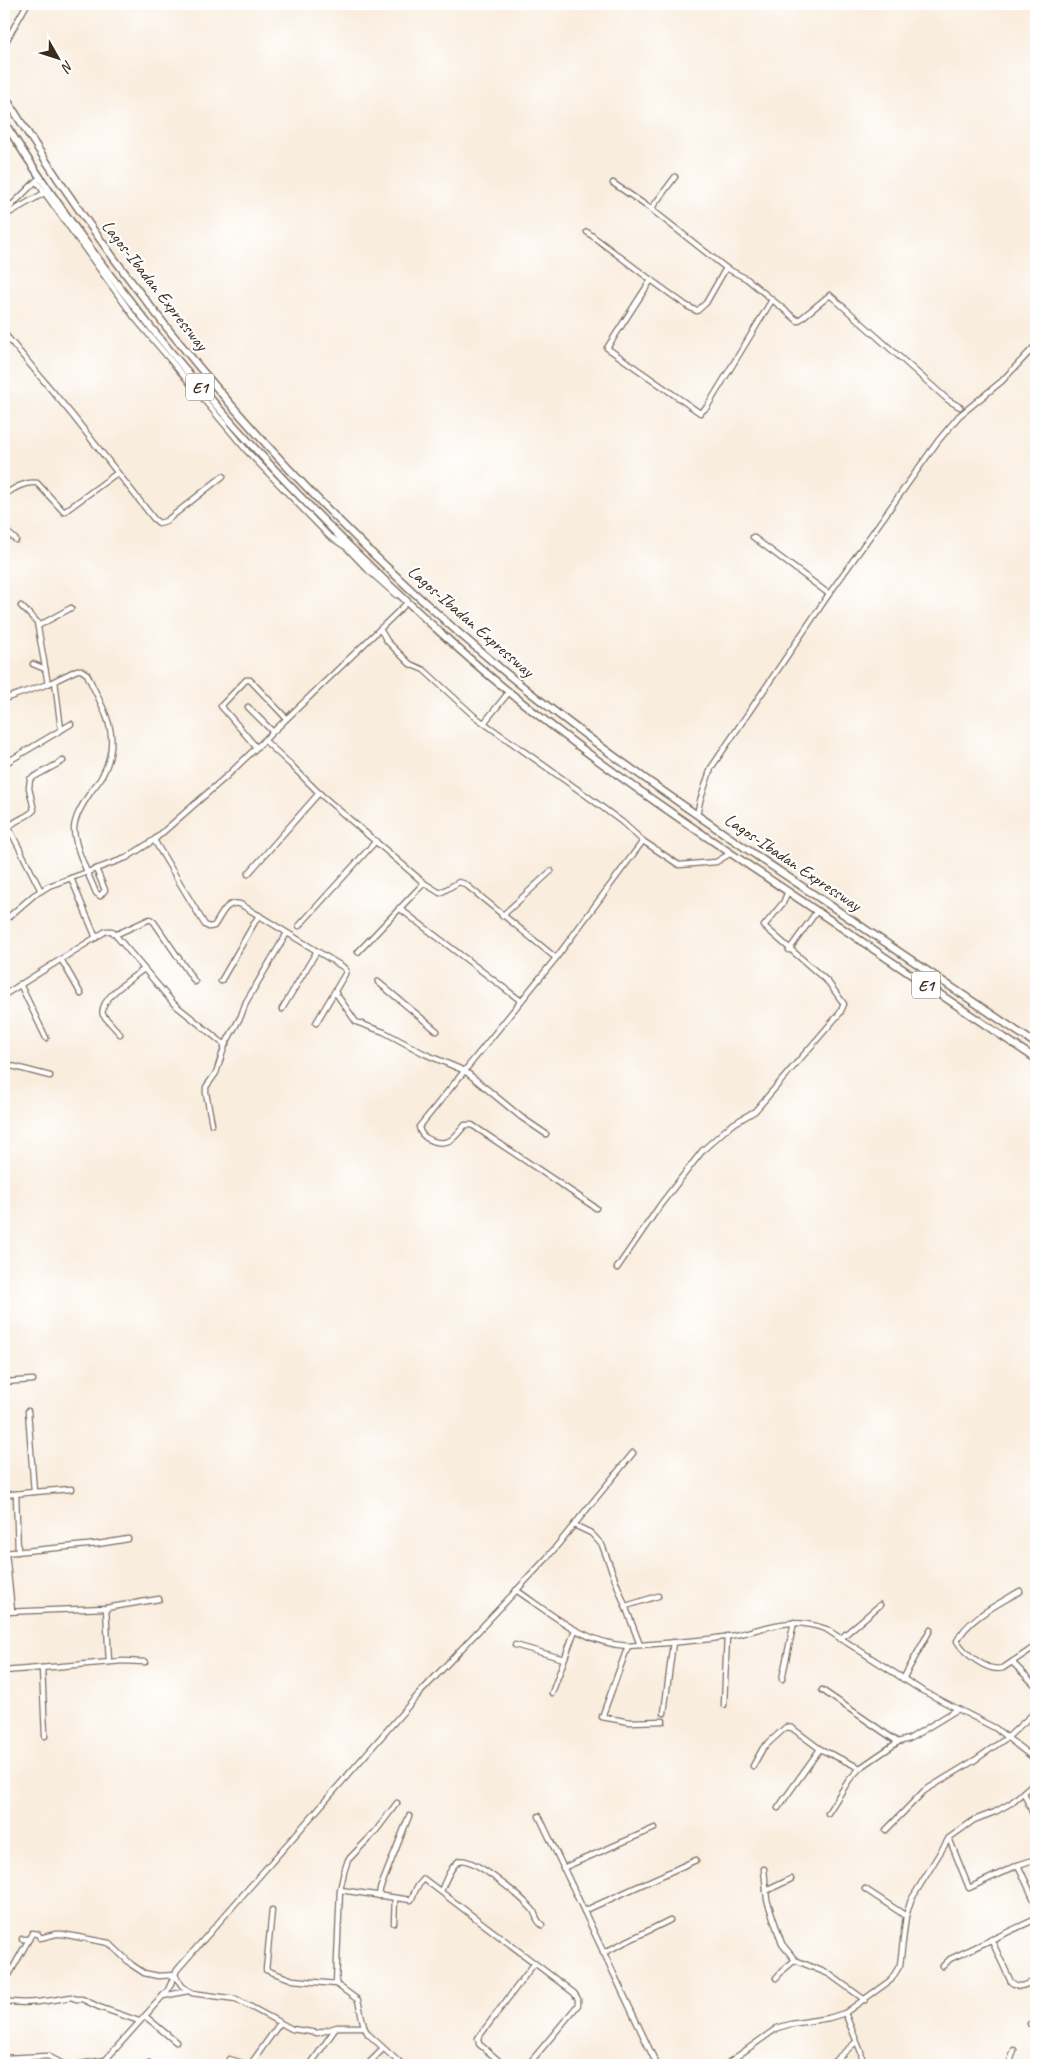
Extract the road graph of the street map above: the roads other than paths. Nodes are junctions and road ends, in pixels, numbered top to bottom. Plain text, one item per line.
1 (27, 4) edge
2 (4, 44) edge
3 (4, 95) edge
4 (4, 122) edge
5 (674, 177) dead end
6 (38, 179) junction
7 (613, 183) dead end
8 (46, 192) junction
9 (4, 198) edge
10 (10, 205) junction
11 (651, 209) junction
12 (14, 210) junction
13 (4, 215) edge
14 (587, 232) dead end
15 (726, 268) junction
16 (651, 280) junction
17 (772, 300) junction
18 (4, 333) edge
19 (1036, 345) edge
20 (960, 407) dead end
21 (117, 473) junction
22 (223, 476) dead end
23 (4, 495) edge
24 (4, 529) edge
25 (753, 537) dead end
26 (16, 540) dead end
27 (829, 594) junction
28 (407, 603) junction
29 (21, 606) dead end
30 (70, 608) dead end
31 (38, 626) junction
32 (380, 629) junction
33 (33, 664) dead end
34 (45, 669) junction
35 (55, 681) junction
36 (48, 684) junction
37 (509, 692) junction
38 (4, 699) edge
39 (248, 707) dead end
40 (286, 718) junction
41 (71, 724) dead end
42 (484, 724) junction
43 (61, 730) junction
44 (272, 731) junction
45 (264, 740) junction
46 (256, 747) junction
47 (63, 761) dead end
48 (4, 764) edge
49 (319, 793) junction
50 (697, 815) junction
51 (154, 840) junction
52 (376, 841) junction
53 (643, 841) junction
54 (731, 853) junction
55 (96, 869) junction
56 (551, 871) dead end
57 (88, 873) junction
58 (248, 874) dead end
59 (71, 878) junction
60 (424, 883) junction
61 (42, 890) junction
62 (788, 892) junction
63 (399, 908) junction
64 (817, 911) junction
65 (259, 915) junction
66 (502, 916) junction
67 (4, 922) edge
68 (299, 926) dead end
69 (286, 933) junction
70 (117, 934) junction
71 (96, 938) junction
72 (789, 950) junction
73 (317, 951) junction
74 (358, 952) dead end
75 (556, 958) junction
76 (61, 959) junction
77 (144, 969) junction
78 (221, 981) dead end
79 (195, 982) dead end
80 (378, 982) dead end
81 (20, 984) junction
82 (334, 992) junction
83 (81, 994) dead end
84 (4, 995) edge
85 (521, 1001) junction
86 (282, 1009) dead end
87 (316, 1023) dead end
88 (437, 1031) dead end
89 (120, 1034) dead end
90 (46, 1038) dead end
91 (1036, 1044) edge
92 (225, 1045) junction
93 (1036, 1059) edge
94 (4, 1064) edge
95 (465, 1071) junction
96 (50, 1076) dead end
97 (212, 1124) dead end
98 (546, 1134) dead end
99 (596, 1208) dead end
100 (617, 1268) dead end
101 (33, 1380) dead end
102 (4, 1382) edge
103 (28, 1411) dead end
104 (633, 1452) dead end
105 (71, 1489) dead end
106 (34, 1492) junction
107 (16, 1494) junction
108 (4, 1495) edge
109 (574, 1525) junction
110 (128, 1539) dead end
111 (18, 1552) junction
112 (5, 1553) edge
113 (516, 1590) junction
114 (1020, 1591) dead end
115 (658, 1596) dead end
116 (159, 1599) dead end
117 (880, 1605) dead end
118 (626, 1606) junction
119 (106, 1608) junction
120 (12, 1611) junction
121 (4, 1612) edge
122 (794, 1622) junction
123 (575, 1630) junction
124 (930, 1630) dead end
125 (727, 1636) junction
126 (840, 1639) junction
127 (673, 1642) junction
128 (515, 1645) dead end
129 (640, 1645) junction
130 (628, 1646) junction
131 (1036, 1646) edge
132 (564, 1659) junction
133 (109, 1662) junction
134 (144, 1662) dead end
135 (1012, 1662) junction
136 (42, 1668) junction
137 (4, 1671) edge
138 (782, 1679) dead end
139 (903, 1679) junction
140 (1036, 1686) edge
141 (822, 1690) dead end
142 (552, 1693) dead end
143 (724, 1705) dead end
144 (958, 1709) junction
145 (1036, 1711) edge
146 (664, 1713) dead end
147 (663, 1721) dead end
148 (45, 1736) dead end
149 (1008, 1737) junction
150 (898, 1742) junction
151 (820, 1750) junction
152 (1036, 1760) edge
153 (753, 1766) dead end
154 (860, 1768) junction
155 (1036, 1781) edge
156 (1024, 1793) junction
157 (397, 1803) dead end
158 (778, 1808) dead end
159 (828, 1813) dead end
160 (409, 1816) dead end
161 (538, 1816) dead end
162 (1036, 1821) edge
163 (655, 1828) dead end
164 (886, 1830) dead end
165 (949, 1838) junction
166 (1036, 1859) edge
167 (696, 1860) dead end
168 (1018, 1865) junction
169 (563, 1868) junction
170 (764, 1869) dead end
171 (791, 1879) dead end
172 (340, 1890) junction
173 (766, 1890) junction
174 (865, 1890) dead end
175 (440, 1891) junction
176 (379, 1896) junction
177 (395, 1898) junction
178 (1036, 1904) edge
179 (272, 1910) dead end
180 (584, 1911) junction
181 (906, 1916) junction
182 (1036, 1919) edge
183 (670, 1920) dead end
184 (394, 1923) dead end
185 (542, 1925) dead end
186 (22, 1938) dead end
187 (29, 1939) junction
188 (991, 1939) junction
189 (603, 1953) junction
190 (795, 1960) junction
191 (534, 1964) junction
192 (943, 1966) dead end
193 (175, 1975) junction
194 (776, 1978) dead end
195 (1036, 1980) edge
196 (4, 1984) edge
197 (336, 1984) junction
198 (188, 1991) junction
199 (162, 1996) junction
200 (865, 2000) junction
201 (4, 2001) edge
202 (845, 2013) junction
203 (145, 2016) junction
204 (139, 2021) junction
205 (1036, 2022) edge
206 (280, 2023) junction
207 (1030, 2024) dead end
208 (337, 2027) junction
209 (364, 2027) junction
210 (176, 2042) dead end
211 (856, 2042) junction
212 (383, 2050) junction
213 (1014, 2050) dead end
214 (4, 2058) edge
215 (229, 2059) dead end
216 (105, 2060) junction
217 (733, 2063) edge
218 (65, 2065) edge
219 (74, 2065) edge
220 (101, 2065) edge
221 (108, 2065) edge
222 (250, 2065) edge
223 (310, 2065) edge
224 (367, 2065) edge
225 (402, 2065) edge
226 (504, 2065) edge
227 (528, 2065) edge
228 (657, 2065) edge
229 (725, 2065) edge
230 (830, 2065) edge
231 (863, 2065) edge
232 (1009, 2065) edge

1 - 2 street
3 - 50 highway, Lagos-Ibadan Expressway / E1
4 - 6 highway, Lagos-Ibadan Expressway / E1
5 - 11 street
6 - 8 highway, Lagos-Ibadan Expressway / E1
6 - 10 street
7 - 11 street
8 - 12 street
8 - 28 highway, Lagos-Ibadan Expressway / E1
9 - 10 street
10 - 12 street
10 - 13 street
11 - 15 street
12 - 13 street
14 - 16 street
15 - 16 street
15 - 17 street
16 - 17 street
17 - 20 street
18 - 21 street
19 - 27 street
21 - 22 street
21 - 23 street
24 - 26 street
25 - 27 street
27 - 50 street
28 - 32 street
28 - 37 highway, Lagos-Ibadan Expressway / E1
29 - 31 street
30 - 31 street
31 - 34 street
32 - 40 street
32 - 42 street
33 - 34 street
34 - 36 street
35 - 36 street
35 - 43 street
35 - 57 street
36 - 38 street
37 - 42 street
37 - 54 highway, Lagos-Ibadan Expressway / E1
39 - 44 street
40 - 44 street
40 - 46 street
41 - 43 street
42 - 53 street
43 - 48 street
44 - 45 street
45 - 46 street
45 - 49 street
46 - 51 street
47 - 61 street
49 - 52 street
49 - 58 street
50 - 91 highway, Lagos-Ibadan Expressway / E1
51 - 55 street
51 - 65 street
52 - 60 street
52 - 68 street
53 - 54 street
53 - 75 street
54 - 62 highway, Lagos-Ibadan Expressway / E1
55 - 57 street
55 - 57 street
56 - 66 street
57 - 59 street
59 - 61 street
59 - 71 street
60 - 63 street
60 - 66 street
61 - 67 street
62 - 64 highway, Lagos-Ibadan Expressway / E1
62 - 72 street
63 - 74 street
63 - 85 street
64 - 72 street
64 - 93 highway, Lagos-Ibadan Expressway / E1
65 - 69 street
65 - 78 street
66 - 75 street
69 - 73 street
69 - 92 street
70 - 71 street
70 - 77 street
70 - 79 street
71 - 76 street
72 - 100 street
73 - 82 street
73 - 86 street
75 - 85 street
76 - 81 street
76 - 83 street
77 - 89 street
77 - 92 street
80 - 88 street
81 - 84 street
81 - 90 street
82 - 87 street
82 - 95 street
85 - 95 street
92 - 97 street
94 - 96 street
95 - 98 street
95 - 99 street
101 - 102 street
103 - 106 street
104 - 109 street
105 - 106 street
106 - 107 street
107 - 108 street
107 - 111 street
109 - 113 street
109 - 118 street
110 - 111 street
111 - 112 street
112 - 120 street
113 - 123 street
113 - 193 street
114 - 135 street
115 - 118 street
116 - 119 street
117 - 126 street
118 - 129 street
119 - 120 street
119 - 133 street
120 - 121 street
122 - 125 street
122 - 126 street
122 - 138 street
123 - 130 street
123 - 132 street
124 - 139 street
125 - 127 street
125 - 143 street
126 - 139 street
127 - 129 street
127 - 146 street
128 - 132 street
129 - 130 street
130 - 147 street
131 - 135 street
132 - 142 street
133 - 134 street
133 - 136 street
135 - 140 street
136 - 137 street
136 - 148 street
139 - 144 street
141 - 150 street
144 - 149 street
144 - 150 street
145 - 149 street
149 - 152 street
149 - 164 street
150 - 154 street
151 - 153 street
151 - 154 street
151 - 158 street
154 - 159 street
155 - 156 street
156 - 162 street
156 - 165 street
157 - 172 street
160 - 176 street
161 - 169 street
163 - 169 street
165 - 168 street
165 - 181 street
166 - 168 street
167 - 180 street
168 - 178 street
169 - 180 street
170 - 173 street
171 - 173 street
172 - 176 street
172 - 197 street
173 - 190 street
174 - 181 street
175 - 177 street
175 - 185 street
175 - 191 street
176 - 177 street
177 - 184 street
179 - 197 street
180 - 189 street
181 - 200 street
182 - 188 street
183 - 189 street
186 - 187 street
187 - 193 street
187 - 196 street
188 - 192 street
188 - 195 street
189 - 228 street
190 - 194 street
190 - 200 street
191 - 226 street
191 - 227 street
193 - 198 street
193 - 199 street
197 - 209 street
198 - 199 street
198 - 206 street
199 - 203 street
200 - 202 street
201 - 204 street
202 - 211 street
202 - 217 street
203 - 204 street
203 - 210 street
204 - 216 street
205 - 207 street
206 - 208 street
206 - 222 street
208 - 209 street
208 - 223 street
209 - 212 street
211 - 230 street
211 - 231 street
212 - 224 street
212 - 225 street
213 - 232 street
214 - 218 street
215 - 222 street
216 - 219 street
216 - 220 street
216 - 221 street
217 - 229 street

